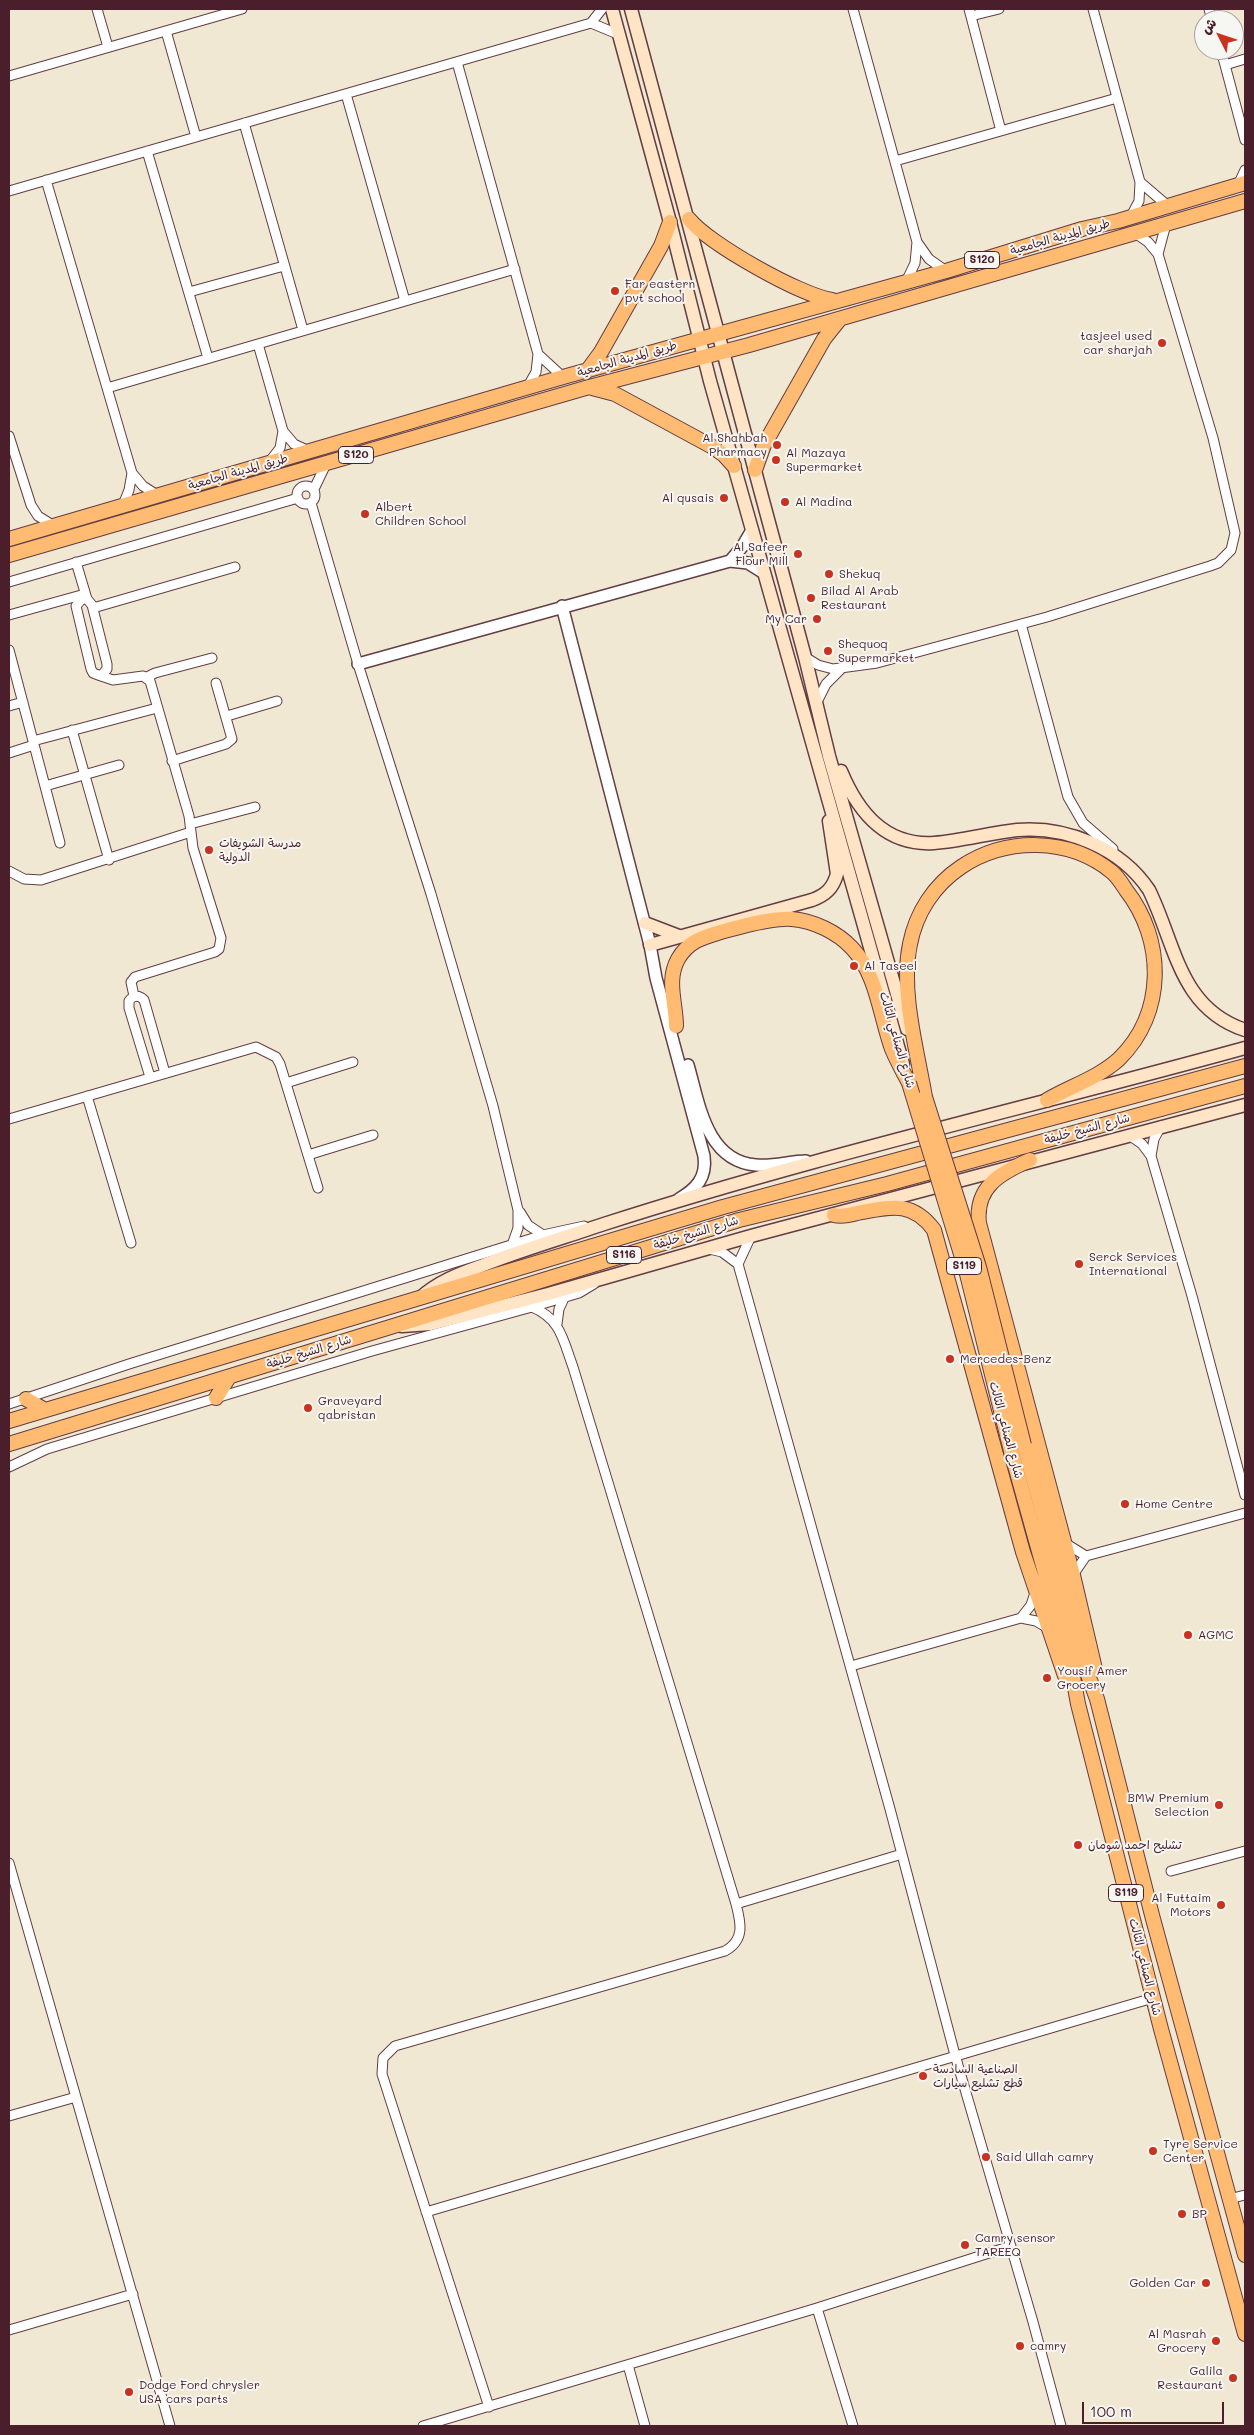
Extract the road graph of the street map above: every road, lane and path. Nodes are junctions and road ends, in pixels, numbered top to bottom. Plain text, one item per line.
1 (97, 9) edge
2 (242, 9) edge
3 (602, 9) edge
4 (612, 9) edge
5 (631, 9) edge
6 (853, 9) edge
7 (999, 9) edge
8 (1093, 9) edge
9 (970, 13) edge
10 (591, 23) junction
11 (166, 31) junction
12 (620, 35) junction
13 (108, 47) junction
14 (1245, 59) edge
15 (1224, 60) edge
16 (457, 62) junction
17 (1225, 65) junction
18 (9, 76) edge
19 (346, 94) junction
20 (1117, 98) junction
21 (244, 123) junction
22 (1001, 131) junction
23 (196, 137) junction
24 (1245, 140) edge
25 (147, 151) junction
26 (895, 161) junction
27 (1245, 170) edge
28 (46, 180) junction
29 (1140, 182) junction
30 (1242, 184) edge
31 (9, 191) edge
32 (1245, 201) edge
33 (1168, 206) junction
34 (689, 219) junction
35 (1124, 220) junction
36 (670, 222) junction
37 (1166, 224) junction
38 (1135, 233) junction
39 (917, 242) junction
40 (1060, 253) junction
41 (1158, 254) junction
42 (284, 266) junction
43 (515, 269) junction
44 (946, 271) junction
45 (906, 282) junction
46 (189, 292) junction
47 (405, 301) junction
48 (835, 301) junction
49 (715, 318) junction
50 (842, 318) junction
51 (696, 322) junction
52 (737, 328) junction
53 (303, 330) junction
54 (718, 333) junction
55 (700, 338) junction
56 (684, 343) junction
57 (258, 344) junction
58 (743, 346) junction
59 (723, 351) junction
60 (538, 354) junction
61 (704, 356) junction
62 (208, 358) junction
63 (687, 361) junction
64 (728, 368) junction
65 (587, 371) junction
66 (708, 372) junction
67 (563, 377) junction
68 (589, 387) junction
69 (107, 388) junction
70 (527, 388) junction
71 (283, 431) junction
72 (9, 436) edge
73 (310, 451) junction
74 (269, 462) junction
75 (326, 464) junction
76 (734, 466) junction
77 (755, 470) junction
78 (132, 473) junction
79 (282, 477) junction
80 (194, 484) junction
81 (314, 489) junction
82 (298, 494) junction
83 (157, 495) junction
84 (310, 503) junction
85 (122, 505) junction
86 (163, 511) junction
87 (54, 526) junction
88 (752, 530) junction
89 (9, 539) edge
90 (9, 555) edge
91 (730, 560) junction
92 (76, 562) junction
93 (235, 567) dead end
94 (764, 573) junction
95 (9, 582) edge
96 (86, 596) junction
97 (562, 606) junction
98 (93, 608) junction
99 (9, 615) edge
100 (1021, 624) junction
101 (9, 650) edge
102 (805, 657) junction
103 (212, 658) dead end
104 (358, 664) junction
105 (841, 669) junction
106 (101, 676) junction
107 (147, 678) junction
108 (216, 683) dead end
109 (278, 701) dead end
110 (23, 702) junction
111 (817, 702) junction
112 (9, 706) edge
113 (157, 708) junction
114 (227, 716) junction
115 (72, 730) junction
116 (34, 743) junction
117 (9, 753) edge
118 (829, 756) junction
119 (172, 760) junction
120 (119, 765) dead end
121 (84, 775) junction
122 (45, 786) junction
123 (831, 806) junction
124 (256, 807) dead end
125 (190, 828) junction
126 (60, 842) dead end
127 (1121, 859) junction
128 (109, 860) junction
129 (9, 871) edge
130 (644, 923) junction
131 (680, 936) junction
132 (652, 951) junction
133 (134, 996) junction
134 (893, 998) junction
135 (676, 1026) junction
136 (1245, 1030) edge
137 (155, 1035) junction
138 (139, 1040) junction
139 (1245, 1048) edge
140 (353, 1062) dead end
141 (1245, 1066) edge
142 (165, 1073) junction
143 (150, 1077) junction
144 (286, 1084) junction
145 (1245, 1086) edge
146 (87, 1096) junction
147 (1047, 1100) junction
148 (1245, 1105) edge
149 (9, 1119) edge
150 (1161, 1126) junction
151 (373, 1135) dead end
152 (1129, 1135) junction
153 (308, 1154) junction
154 (1151, 1156) junction
155 (816, 1160) junction
156 (1030, 1160) junction
157 (318, 1188) dead end
158 (675, 1201) junction
159 (518, 1210) junction
160 (834, 1215) junction
161 (604, 1224) junction
162 (543, 1235) junction
163 (750, 1236) junction
164 (131, 1243) dead end
165 (512, 1245) junction
166 (708, 1249) junction
167 (738, 1264) junction
168 (598, 1280) junction
169 (565, 1296) junction
170 (419, 1298) junction
171 (532, 1307) junction
172 (557, 1324) junction
173 (395, 1326) junction
174 (228, 1377) junction
175 (216, 1398) junction
176 (26, 1399) junction
177 (9, 1404) edge
178 (44, 1410) junction
179 (9, 1421) edge
180 (9, 1444) edge
181 (9, 1467) edge
182 (1245, 1495) edge
183 (1245, 1513) edge
184 (1064, 1543) junction
185 (1086, 1556) junction
186 (1074, 1575) junction
187 (1036, 1590) junction
188 (1020, 1618) junction
189 (1050, 1629) junction
190 (850, 1666) junction
191 (1097, 1700) junction
192 (1078, 1704) junction
193 (1245, 1850) edge
194 (902, 1854) junction
195 (9, 1864) edge
196 (1171, 1871) dead end
197 (11, 1877) edge
198 (736, 1904) junction
199 (1153, 1998) junction
200 (956, 2055) junction
201 (76, 2097) junction
202 (9, 2116) edge
203 (1245, 2195) edge
204 (1230, 2199) junction
205 (426, 2212) junction
206 (1011, 2246) junction
207 (1245, 2256) edge
208 (132, 2294) junction
209 (818, 2308) junction
210 (9, 2330) edge
211 (1245, 2334) edge
212 (628, 2365) junction
213 (489, 2407) junction
214 (438, 2424) edge
215 (170, 2426) edge
216 (423, 2426) edge
217 (645, 2426) edge
218 (853, 2426) edge
219 (1061, 2426) edge

1 - 13 street
2 - 11 street
3 - 10 street
4 - 12 main road, شارع الصناعي الثالث
5 - 34 main road, شارع الصناعي الثالث
6 - 26 street
7 - 9 street
8 - 20 street
9 - 22 street
10 - 12 street
10 - 16 street
11 - 13 street
11 - 23 street
12 - 36 main road, شارع الصناعي الثالث
13 - 18 street
14 - 17 street
15 - 17 street
16 - 19 street
16 - 43 street
17 - 24 street
19 - 21 street
19 - 47 street
20 - 22 street
20 - 29 street
21 - 23 street
21 - 42 street
22 - 26 street
23 - 25 street
25 - 28 street
25 - 46 street
26 - 39 street
27 - 30 street
28 - 31 street
28 - 69 street
29 - 33 street
29 - 35 street
30 - 33 main road, طريق المدينة الجامعية / S120
32 - 37 main road, طريق المدينة الجامعية / S120
33 - 35 main road, طريق المدينة الجامعية / S120
34 - 48 main road
34 - 49 main road, شارع الصناعي الثالث
35 - 40 main road
35 - 44 main road, طريق المدينة الجامعية / S120
36 - 51 main road, شارع الصناعي الثالث
36 - 65 main road
37 - 38 main road, طريق المدينة الجامعية / S120
37 - 41 street
38 - 40 main road, طريق المدينة الجامعية / S120
38 - 41 street
39 - 44 street
39 - 45 street
40 - 50 main road, طريق المدينة الجامعية / S120
41 - 100 street
42 - 46 street
42 - 53 street
43 - 47 street
43 - 60 street
44 - 45 main road, طريق المدينة الجامعية / S120
45 - 48 main road, طريق المدينة الجامعية / S120
46 - 62 street
47 - 53 street
48 - 52 main road, طريق المدينة الجامعية / S120
49 - 51 main road
49 - 54 main road, شارع الصناعي الثالث
50 - 58 main road, طريق المدينة الجامعية / S120
50 - 77 main road
51 - 55 main road, شارع الصناعي الثالث
52 - 54 main road, طريق المدينة الجامعية / S120
52 - 58 main road
53 - 57 street
54 - 55 main road, طريق المدينة الجامعية / S120
54 - 59 main road, شارع الصناعي الثالث
55 - 56 main road, طريق المدينة الجامعية / S120
55 - 61 main road, شارع الصناعي الثالث
56 - 63 main road
56 - 65 main road, طريق المدينة الجامعية / S120
57 - 62 street
57 - 71 street
58 - 59 main road, طريق المدينة الجامعية / S120
59 - 61 main road, طريق المدينة الجامعية / S120
59 - 64 main road, شارع الصناعي الثالث
60 - 67 street
60 - 70 street
61 - 63 main road, طريق المدينة الجامعية / S120
61 - 66 main road, شارع الصناعي الثالث
62 - 69 street
63 - 68 main road, طريق المدينة الجامعية / S120
64 - 66 main road
64 - 77 main road, شارع الصناعي الثالث
65 - 67 main road, طريق المدينة الجامعية / S120
66 - 76 main road, شارع الصناعي الثالث
67 - 70 main road, طريق المدينة الجامعية / S120
68 - 75 main road, طريق المدينة الجامعية / S120
68 - 76 main road
69 - 78 street
70 - 73 main road, طريق المدينة الجامعية / S120
71 - 73 street
71 - 74 street
72 - 87 street
73 - 74 main road, طريق المدينة الجامعية / S120
74 - 80 main road, طريق المدينة الجامعية / S120
75 - 79 main road, طريق المدينة الجامعية / S120
75 - 81 street
76 - 88 main road, شارع الصناعي الثالث
77 - 102 main road, شارع الصناعي الثالث
78 - 83 street
78 - 85 street
79 - 82 street
79 - 86 main road, طريق المدينة الجامعية / S120
80 - 83 main road, طريق المدينة الجامعية / S120
80 - 86 main road
81 - 82 street
81 - 84 street
82 - 84 street
82 - 92 street
83 - 85 main road, طريق المدينة الجامعية / S120
84 - 104 street
85 - 87 main road, طريق المدينة الجامعية / S120
86 - 90 main road, طريق المدينة الجامعية / S120
87 - 89 main road, طريق المدينة الجامعية / S120
88 - 91 street
88 - 94 main road, شارع الصناعي الثالث
91 - 94 street
91 - 97 street
92 - 95 street
92 - 96 street
93 - 98 street
94 - 123 main road, شارع الصناعي الثالث
96 - 98 street
96 - 99 street
96 - 106 street
97 - 104 street
97 - 130 street
98 - 106 street
100 - 105 street
100 - 127 street
101 - 110 street
102 - 105 street
102 - 111 main road, شارع الصناعي الثالث
103 - 107 street
104 - 159 street
105 - 111 street
106 - 107 street
107 - 113 street
108 - 114 street
109 - 114 street
110 - 112 street
110 - 116 street
111 - 118 main road, شارع الصناعي الثالث
113 - 115 street
113 - 119 street
114 - 119 street
115 - 116 street
115 - 121 street
116 - 117 street
116 - 122 street
118 - 127 main road
118 - 134 main road, شارع الصناعي الثالث
119 - 125 street
120 - 121 street
121 - 122 street
121 - 128 street
122 - 126 street
123 - 131 main road
123 - 134 main road, شارع الصناعي الثالث
124 - 125 street
125 - 128 street
125 - 133 street
127 - 136 main road
128 - 129 street
130 - 131 main road
130 - 132 street
131 - 132 main road
132 - 135 street
132 - 158 street
133 - 137 street
133 - 138 street
134 - 135 main road
134 - 147 main road
134 - 191 main road, شارع الصناعي الثالث / S119, bridge
134 - 192 main road, شارع الصناعي الثالث / S119, bridge
135 - 155 street
137 - 138 street
137 - 142 street
138 - 143 street
139 - 147 main road
140 - 144 street
141 - 170 main road, شارع الشيخ خليفة / S116
142 - 143 street
142 - 144 street
143 - 146 street
144 - 153 street
145 - 173 main road, شارع الشيخ خليفة / S116
146 - 149 street
146 - 164 street
147 - 155 main road
148 - 150 main road
150 - 152 main road
150 - 154 street
151 - 153 street
152 - 154 street
152 - 156 main road
153 - 157 street
154 - 182 street
155 - 158 main road
156 - 160 main road
156 - 184 main road
158 - 161 main road
159 - 162 street
159 - 165 street
160 - 163 main road
160 - 187 main road
161 - 162 street
161 - 170 main road
162 - 165 street
163 - 166 main road
163 - 167 street
165 - 176 street
166 - 167 street
166 - 168 main road
167 - 190 street
168 - 169 street
168 - 173 main road
169 - 171 street
169 - 172 street
170 - 178 main road, شارع الشيخ خليفة / S116
171 - 172 street
171 - 175 street
172 - 198 street
173 - 174 main road, شارع الشيخ خليفة / S116
174 - 175 main road
174 - 180 main road, شارع الشيخ خليفة / S116
175 - 181 street
176 - 177 street
176 - 178 main road
178 - 179 main road, شارع الشيخ خليفة / S116
183 - 185 street
184 - 185 street
184 - 186 main road
185 - 186 street
186 - 191 main road
187 - 188 street
187 - 189 main road
188 - 189 street
188 - 190 street
189 - 192 main road
190 - 194 street
191 - 204 main road, شارع الصناعي الثالث / S119
192 - 199 main road, شارع الصناعي الثالث / S119
193 - 196 street
194 - 198 street
194 - 200 street
195 - 197 street
197 - 201 street
198 - 205 street
199 - 200 street
199 - 211 main road, شارع الصناعي الثالث / S119
200 - 205 street
200 - 206 street
201 - 202 street
201 - 208 street
203 - 204 street
204 - 207 main road, شارع الصناعي الثالث / S119
205 - 213 street
206 - 209 street
206 - 219 street
208 - 210 street
208 - 215 street
209 - 212 street
209 - 218 street
212 - 213 street
212 - 217 street
213 - 214 street
214 - 216 street

